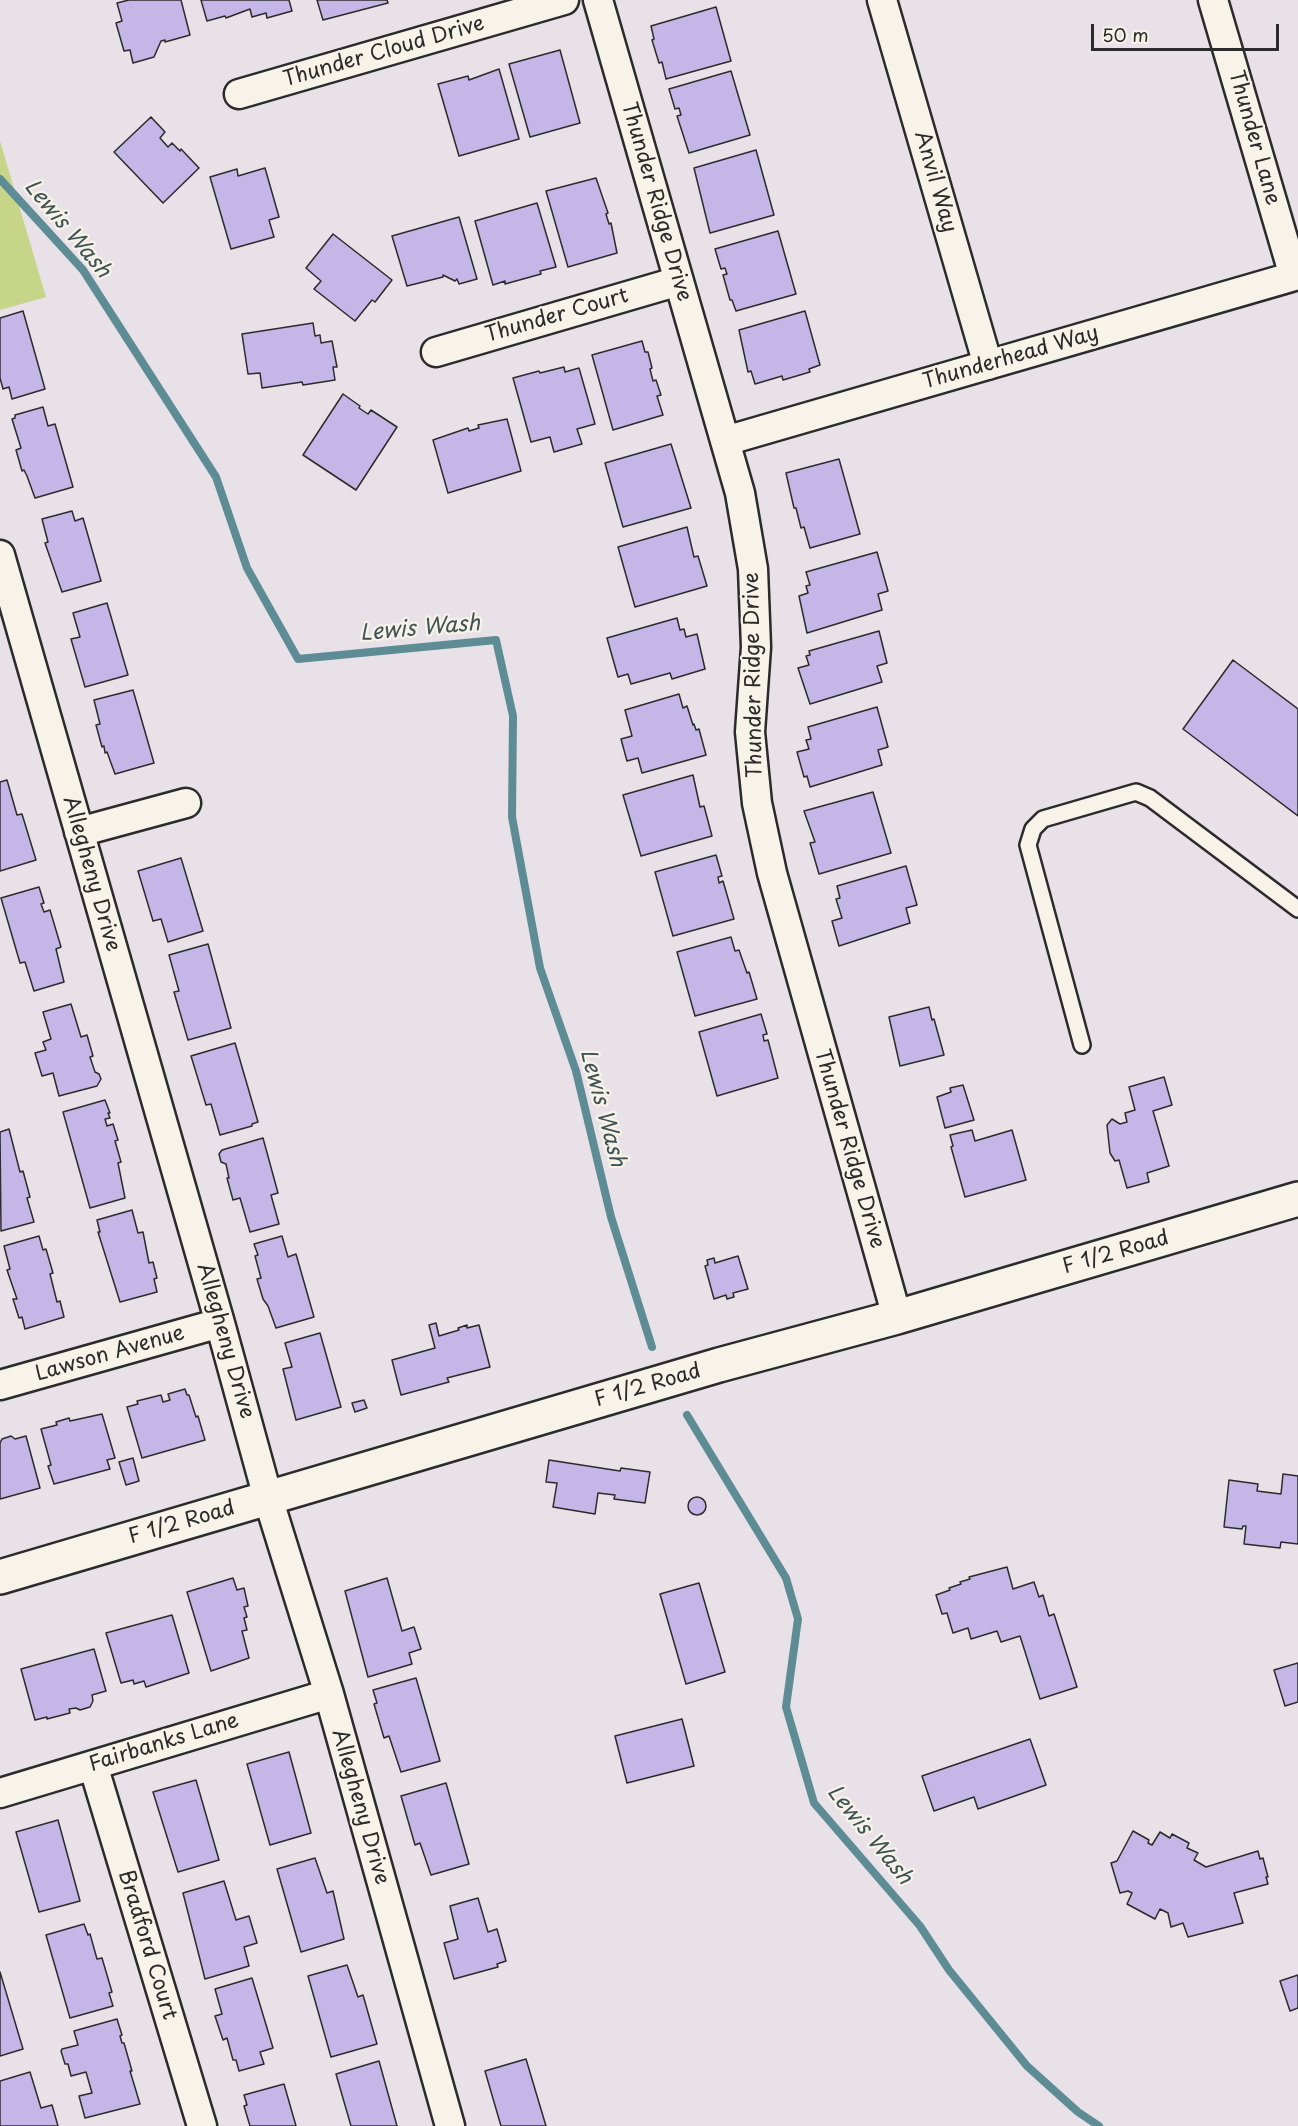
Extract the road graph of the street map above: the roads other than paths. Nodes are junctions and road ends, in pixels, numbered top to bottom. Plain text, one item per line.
1 (564, 0) edge
2 (598, 0) edge
3 (882, 0) edge
4 (1213, 0) edge
5 (239, 94) dead end
6 (1296, 275) edge
7 (679, 281) junction
8 (436, 352) dead end
9 (988, 365) junction
10 (725, 441) junction
11 (0, 555) edge
12 (186, 803) dead end
13 (79, 832) junction
14 (1298, 909) edge
15 (1082, 1045) dead end
16 (1298, 1199) edge
17 (897, 1317) junction
18 (220, 1323) junction
19 (0, 1385) edge
20 (268, 1498) junction
21 (0, 1577) edge
22 (328, 1694) junction
23 (93, 1765) junction
24 (0, 1793) edge
25 (202, 2126) edge
26 (450, 2126) edge

1 - 5 street, Thunder Cloud Drive
2 - 7 street, Thunder Ridge Drive
3 - 9 street, Anvil Way
4 - 6 street, Thunder Lane
6 - 9 street, Thunderhead Way
7 - 8 street, Thunder Court
7 - 10 street, Thunder Ridge Drive
9 - 10 street, Thunderhead Way
10 - 17 street, Thunder Ridge Drive
11 - 13 street, Allegheny Drive
12 - 13 street
13 - 18 street, Allegheny Drive
14 - 15 lane
16 - 17 street, F 1/2 Road
17 - 20 street, F 1/2 Road
18 - 19 street, Lawson Avenue
18 - 20 street, Allegheny Drive
20 - 21 street, F 1/2 Road
20 - 22 street, Allegheny Drive
22 - 23 street, Fairbanks Lane
22 - 26 street, Allegheny Drive
23 - 24 street, Fairbanks Lane
23 - 25 street, Bradford Court

